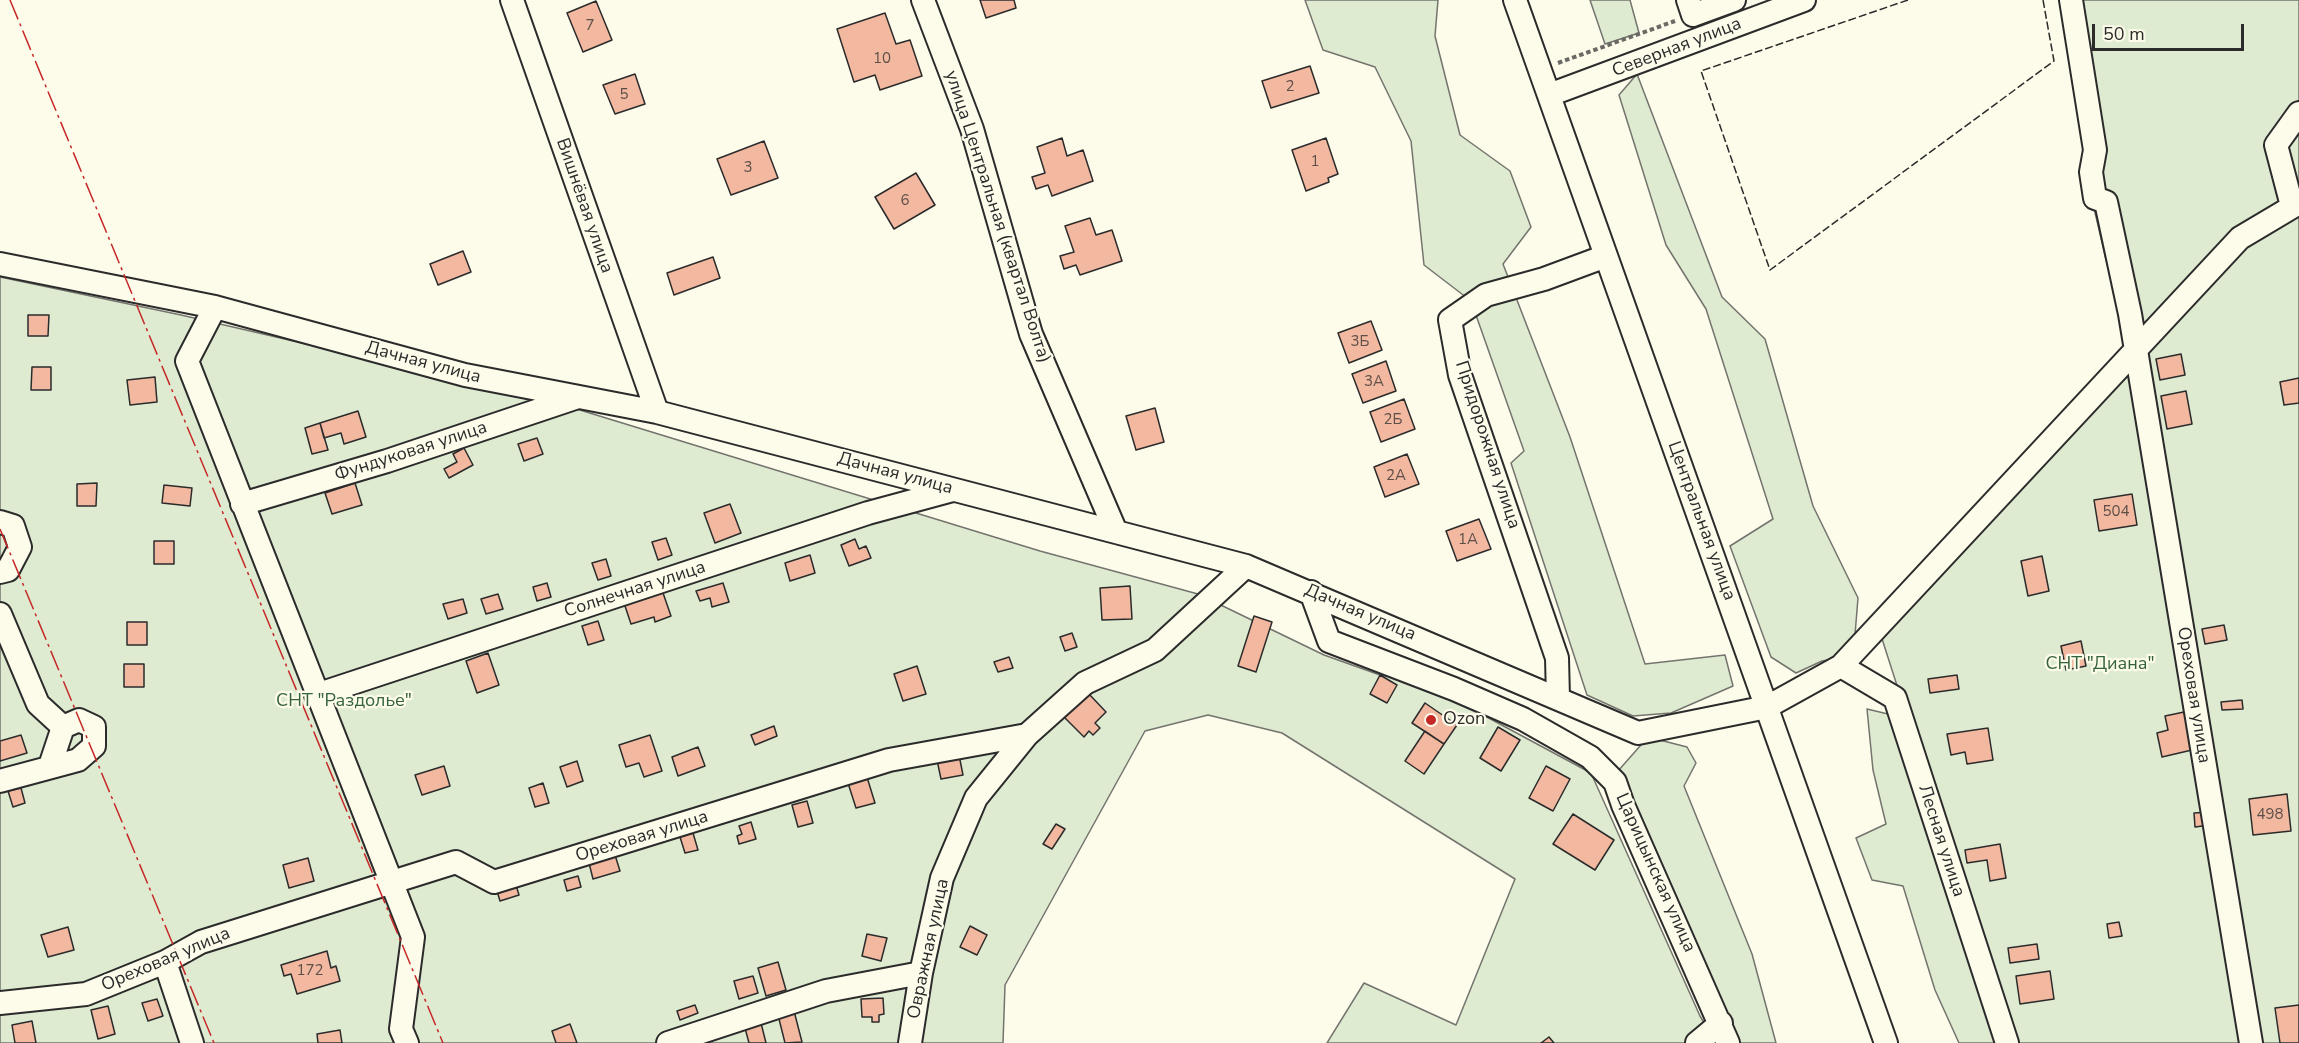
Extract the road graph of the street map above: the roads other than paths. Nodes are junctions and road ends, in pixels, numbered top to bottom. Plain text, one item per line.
1 (512, 0) edge
2 (922, 0) edge
3 (1515, 0) edge
4 (1734, 0) edge
5 (1804, 0) edge
6 (2071, 0) edge
7 (1780, 4) edge
8 (1690, 7) edge
9 (1549, 95) junction
10 (2299, 113) edge
11 (2296, 205) edge
12 (1606, 256) junction
13 (0, 264) edge
14 (215, 307) junction
15 (2135, 347) junction
16 (579, 397) junction
17 (657, 411) junction
18 (954, 490) junction
19 (242, 504) junction
20 (0, 522) edge
21 (1116, 532) junction
22 (1246, 566) junction
23 (0, 572) edge
24 (1311, 592) junction
25 (0, 614) edge
26 (1841, 666) junction
27 (316, 694) junction
28 (1558, 698) junction
29 (1767, 707) junction
30 (63, 727) junction
31 (1027, 735) junction
32 (50, 766) junction
33 (0, 782) edge
34 (391, 882) junction
35 (165, 962) junction
36 (921, 973) junction
37 (0, 1003) edge
38 (1725, 1033) edge
39 (192, 1043) edge
40 (407, 1043) edge
41 (668, 1043) edge
42 (910, 1043) edge
43 (1697, 1043) edge
44 (1886, 1043) edge
45 (2007, 1043) edge
46 (2251, 1043) edge

1 - 17 street, Вишнёвая улица
2 - 21 street, улица Центральная (квартал Волта)
3 - 9 street, Центральная улица
4 - 8 street
5 - 7 street, Северная улица
6 - 15 street, Ореховая улица
7 - 9 street, Северная улица
9 - 12 street, Центральная улица
10 - 11 street
11 - 15 street, Дачная улица
12 - 28 street, Придорожная улица
12 - 29 street, Центральная улица
13 - 14 street, Дачная улица
14 - 16 street, Дачная улица
14 - 19 street
15 - 26 street, Дачная улица
15 - 46 street, Ореховая улица
16 - 17 street, Дачная улица
16 - 19 street, Фундуковая улица
17 - 18 street, Дачная улица
18 - 21 street, Дачная улица
18 - 27 street, Солнечная улица
19 - 27 street
20 - 23 street
21 - 22 street, Дачная улица
22 - 24 street, Дачная улица
22 - 31 street
24 - 28 street, Дачная улица
24 - 38 street, Царицынская улица
25 - 30 street
26 - 29 street, Дачная улица
26 - 45 street, Лесная улица
27 - 34 street
28 - 29 street, Дачная улица
29 - 44 street, Центральная улица
30 - 32 street
30 - 32 street
31 - 34 street, Ореховая улица
31 - 36 street, Овражная улица
32 - 33 street
34 - 35 street, Ореховая улица
34 - 40 street
35 - 37 street, Ореховая улица
35 - 39 street
36 - 41 street
36 - 42 street, Овражная улица
38 - 43 street

